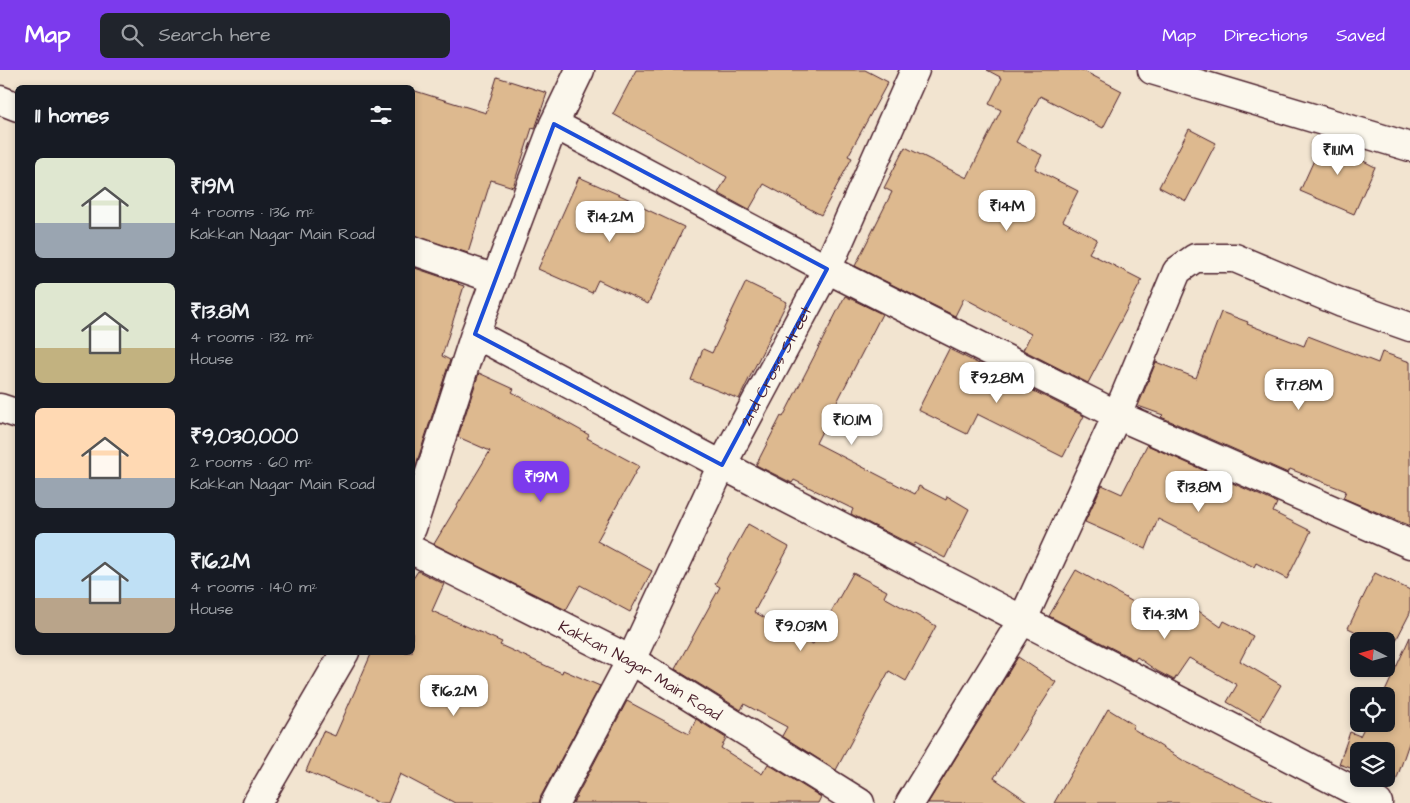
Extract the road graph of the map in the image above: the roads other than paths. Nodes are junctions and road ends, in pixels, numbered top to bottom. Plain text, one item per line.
1 (580, 70) edge
2 (915, 70) edge
3 (1152, 70) edge
4 (0, 100) edge
5 (15, 106) edge
6 (554, 124) junction
7 (1410, 147) edge
8 (415, 251) edge
9 (827, 269) junction
10 (495, 280) junction
11 (1410, 327) edge
12 (475, 334) junction
13 (0, 408) edge
14 (15, 413) edge
15 (1117, 415) junction
16 (722, 465) junction
17 (415, 519) edge
18 (1410, 544) edge
19 (415, 552) edge
20 (1022, 619) junction
21 (343, 655) edge
22 (631, 660) junction
23 (257, 803) edge
24 (555, 803) edge
25 (860, 803) edge
26 (910, 803) edge
27 (1378, 803) edge

1 - 6 street
2 - 9 street, 2nd Cross Street
3 - 7 street
4 - 5 street
6 - 9 street
6 - 10 street
8 - 10 street
9 - 15 street
9 - 16 street, 2nd Cross Street
10 - 12 street
11 - 15 street
12 - 16 street
12 - 17 street
13 - 14 street
15 - 18 street
15 - 20 street
16 - 20 street
16 - 22 street, 2nd Cross Street
19 - 22 street, Kakkan Nagar Main Road
20 - 26 street
20 - 27 street
21 - 23 street
22 - 24 street, 2nd Cross Street
22 - 25 street, Kakkan Nagar Main Road

